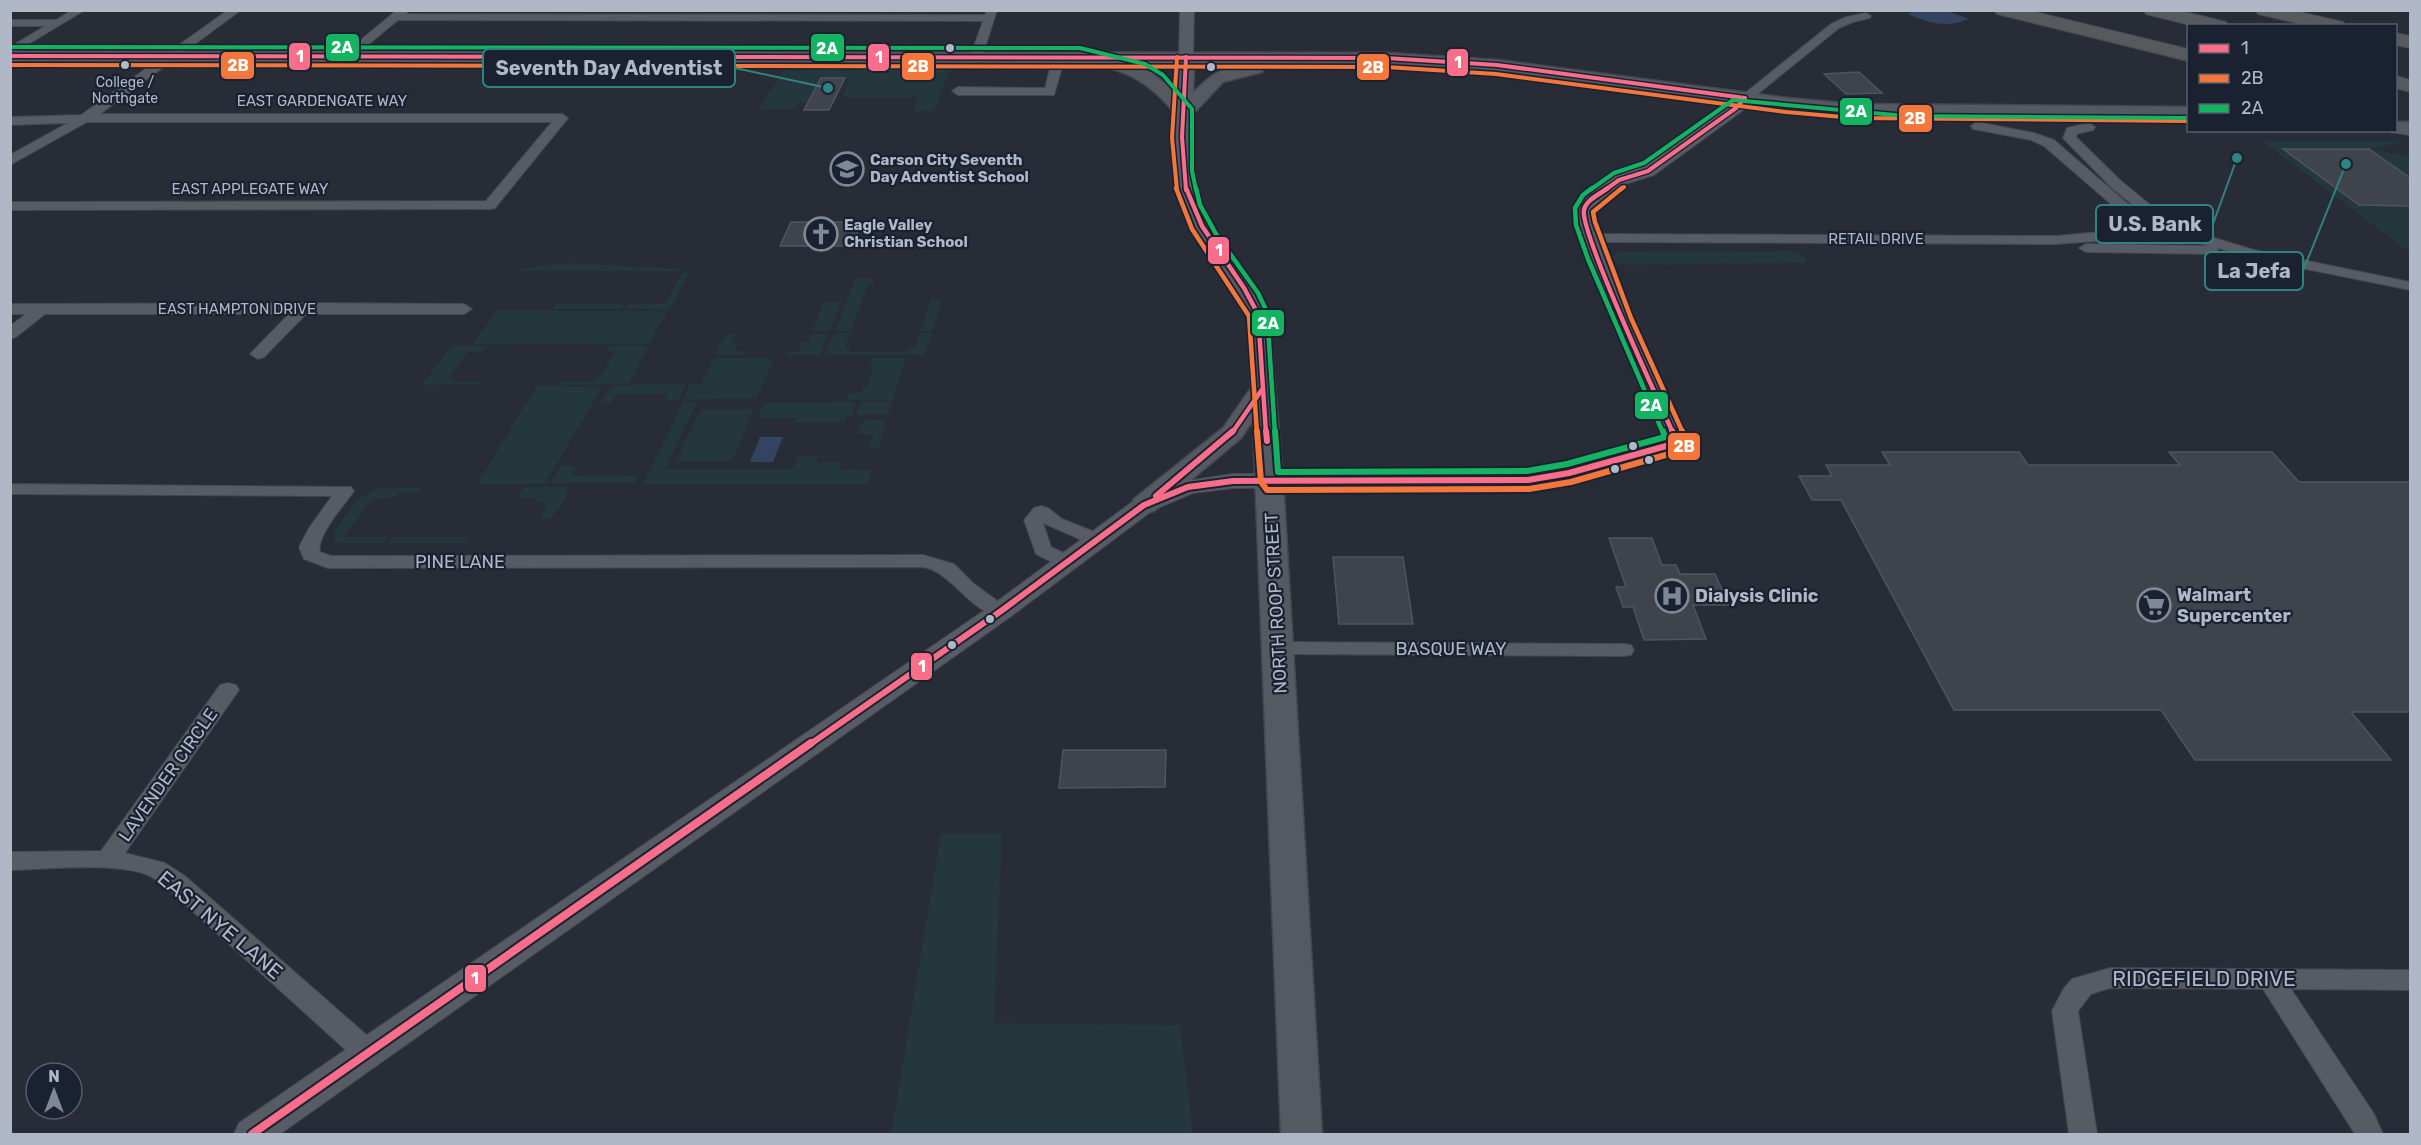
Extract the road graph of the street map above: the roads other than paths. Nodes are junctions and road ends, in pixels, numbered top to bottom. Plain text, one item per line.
1 (80, 10) edge
2 (236, 10) edge
3 (1187, 10) edge
4 (2003, 10) edge
5 (2264, 10) edge
6 (399, 14) edge
7 (991, 14) edge
8 (1866, 16) dead end
9 (2149, 18) edge
10 (10, 23) edge
11 (60, 23) junction
12 (2202, 24) edge
13 (2327, 24) edge
14 (2187, 35) edge
15 (10, 54) edge
16 (2187, 55) edge
17 (169, 56) junction
18 (348, 56) junction
19 (976, 57) junction
20 (1059, 57) junction
21 (1080, 57) junction
22 (1186, 57) junction
23 (1325, 57) junction
24 (1457, 63) junction
25 (958, 91) dead end
26 (1740, 103) junction
27 (1715, 105) junction
28 (2187, 112) edge
29 (1184, 113) junction
30 (82, 119) junction
31 (10, 121) edge
32 (1977, 126) junction
33 (2089, 126) junction
34 (2187, 127) edge
35 (10, 160) edge
36 (1619, 180) junction
37 (490, 205) joint
38 (10, 206) edge
39 (2156, 221) junction
40 (1590, 238) junction
41 (1970, 240) junction
42 (2251, 254) junction
43 (2410, 286) edge
44 (303, 308) junction
45 (10, 309) edge
46 (41, 309) junction
47 (464, 309) dead end
48 (10, 334) edge
49 (258, 354) dead end
50 (1263, 388) junction
51 (1270, 481) junction
52 (10, 489) edge
53 (1144, 505) junction
54 (1098, 540) junction
55 (1067, 562) junction
56 (1001, 611) junction
57 (1279, 648) junction
58 (1624, 650) dead end
59 (228, 690) dead end
60 (10, 861) edge
61 (107, 861) junction
62 (2271, 980) junction
63 (2410, 980) edge
64 (368, 1053) junction
65 (252, 1134) edge
66 (1301, 1134) edge
67 (2083, 1134) edge
68 (2369, 1134) edge

1 - 11 street
2 - 17 street
3 - 22 street
4 - 16 highway
5 - 13 highway
6 - 7 street
6 - 18 street
7 - 19 street
8 - 26 street
9 - 12 highway
9 - 14 highway
10 - 11 street
11 - 15 street
15 - 17 main road
17 - 18 main road
17 - 30 street
18 - 19 main road
19 - 20 main road
20 - 21 main road
20 - 25 street
21 - 22 main road
21 - 29 main road
22 - 23 main road
22 - 29 main road, NORTH ROOP STREET
23 - 24 main road
23 - 29 main road
24 - 26 main road
24 - 27 main road
26 - 27 main road
26 - 28 main road
26 - 32 main road
26 - 36 street
27 - 36 street
29 - 50 main road, NORTH ROOP STREET
30 - 31 street, EAST GARDENGATE WAY
30 - 35 street
30 - 37 street, EAST GARDENGATE WAY
32 - 33 main road
32 - 39 street
33 - 34 main road
33 - 39 street
36 - 40 street
37 - 38 street, EAST APPLEGATE WAY
39 - 41 street, RETAIL DRIVE
39 - 42 street
40 - 41 street, RETAIL DRIVE
40 - 51 street
41 - 42 street
42 - 43 street
44 - 46 street, EAST HAMPTON DRIVE
44 - 47 street, EAST HAMPTON DRIVE
44 - 49 street
45 - 46 street, EAST HAMPTON DRIVE
46 - 48 street
50 - 51 main road, NORTH ROOP STREET
50 - 53 main road
51 - 53 street
51 - 57 main road, NORTH ROOP STREET
52 - 56 street, PINE LANE
53 - 54 street
54 - 55 street
54 - 55 street
55 - 56 street
56 - 64 street
57 - 58 street, BASQUE WAY
57 - 66 main road, NORTH ROOP STREET
59 - 61 street, LAVENDER CIRCLE
60 - 61 street, EAST NYE LANE
61 - 64 street, EAST NYE LANE
62 - 63 street, RIDGEFIELD DRIVE
62 - 67 street, RIDGEFIELD DRIVE
62 - 68 street
64 - 65 street

